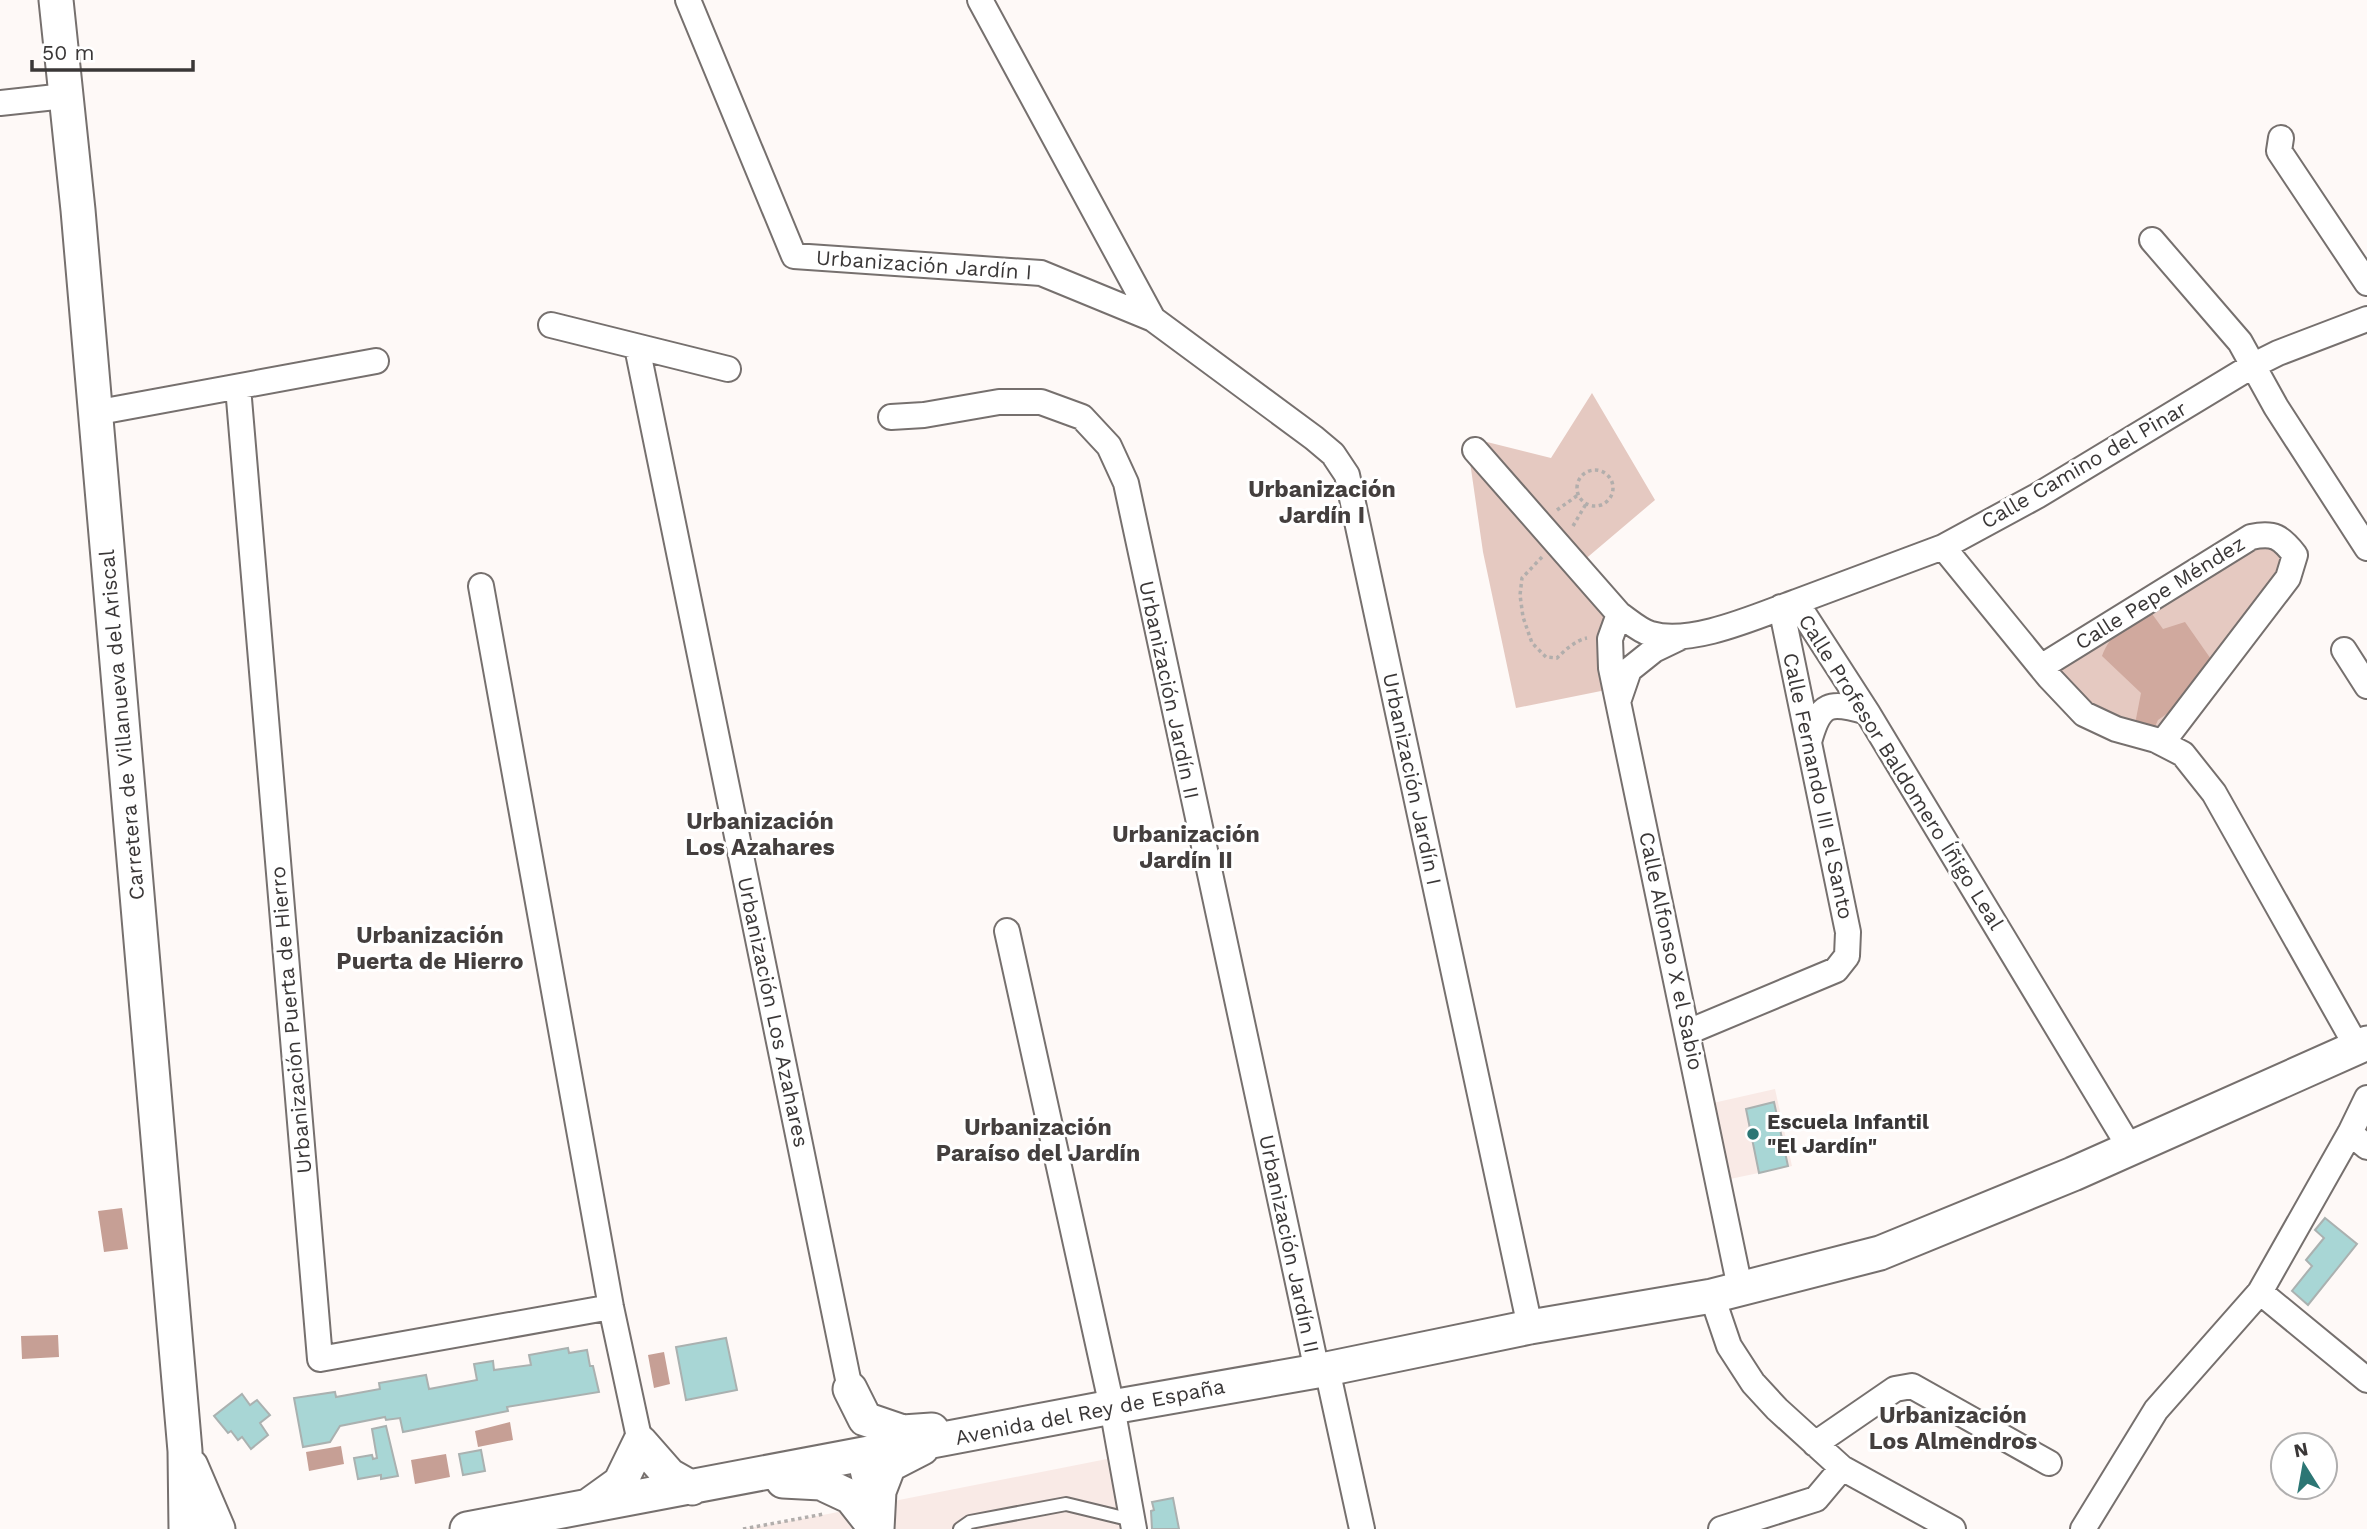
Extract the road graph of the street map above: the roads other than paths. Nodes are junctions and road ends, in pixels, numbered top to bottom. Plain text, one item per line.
1 (56, 0) edge
2 (688, 0) edge
3 (980, 0) edge
4 (65, 96) junction
5 (0, 103) edge
6 (2281, 138) dead end
7 (2152, 240) dead end
8 (2367, 283) edge
9 (1153, 319) junction
10 (2367, 319) edge
11 (551, 325) dead end
12 (637, 347) junction
13 (376, 361) dead end
14 (2252, 366) junction
15 (728, 369) dead end
16 (238, 387) junction
17 (94, 413) junction
18 (891, 417) dead end
19 (1475, 450) dead end
20 (1944, 547) junction
21 (2367, 548) edge
22 (481, 586) dead end
23 (1789, 604) junction
24 (1619, 614) junction
25 (1679, 638) junction
26 (2344, 650) dead end
27 (2041, 667) junction
28 (2367, 686) edge
29 (1619, 699) junction
30 (1867, 712) junction
31 (1809, 742) junction
32 (2162, 743) junction
33 (1007, 931) dead end
34 (1688, 1032) junction
35 (2362, 1045) edge
36 (2367, 1098) edge
37 (2358, 1140) edge
38 (2130, 1148) junction
39 (1726, 1292) junction
40 (2260, 1292) junction
41 (611, 1307) junction
42 (1530, 1327) junction
43 (1322, 1370) junction
44 (2367, 1380) edge
45 (850, 1389) junction
46 (1112, 1407) junction
47 (1007, 1427) junction
48 (933, 1441) junction
49 (640, 1442) junction
50 (1815, 1444) junction
51 (185, 1451) junction
52 (859, 1455) junction
53 (821, 1463) junction
54 (2049, 1463) dead end
55 (1842, 1468) junction
56 (698, 1487) junction
57 (631, 1499) junction
58 (587, 1507) junction
59 (861, 1522) edge
60 (1131, 1526) edge
61 (186, 1529) edge
62 (218, 1529) edge
63 (467, 1529) edge
64 (960, 1529) edge
65 (1362, 1529) edge
66 (1721, 1529) edge
67 (1953, 1529) edge
68 (2083, 1529) edge

1 - 4 main road, Carretera de Villanueva del Ariscal
2 - 9 street, Urbanización Jardín I
3 - 9 street, Urbanización Jardín I
4 - 5 street
4 - 17 main road, Carretera de Villanueva del Ariscal
6 - 8 street
7 - 14 street
9 - 42 street, Urbanización Jardín I
10 - 14 street, Calle Camino del Pinar
11 - 12 street
12 - 15 street
12 - 45 street, Urbanización Los Azahares
13 - 16 street
14 - 20 street, Calle Camino del Pinar
14 - 21 street
16 - 17 street
16 - 41 street, Urbanización Puerta de Hierro
17 - 51 main road, Carretera de Villanueva del Ariscal
18 - 43 street, Urbanización Jardín II
19 - 24 street, Calle Profesor Baldomero Íñigo Leal
20 - 23 street, Calle Camino del Pinar
20 - 27 street
22 - 41 street
23 - 25 street, Calle Profesor Baldomero Íñigo Leal
23 - 30 street, Calle Profesor Baldomero Íñigo Leal
23 - 31 street, Calle Fernando III el Santo
24 - 25 street, Calle Profesor Baldomero Íñigo Leal
24 - 29 street, Calle Alfonso X el Sabio
25 - 29 street
26 - 28 street
27 - 32 street
27 - 32 street, Calle Pepe Méndez
29 - 34 street, Calle Alfonso X el Sabio
30 - 31 street
30 - 38 street, Calle Profesor Baldomero Íñigo Leal
31 - 34 street, Calle Fernando III el Santo
32 - 35 street
33 - 46 street
34 - 39 street, Calle Alfonso X el Sabio
35 - 38 main road, Avenida del Rey de España
36 - 37 street
37 - 40 street
38 - 39 main road, Avenida del Rey de España
39 - 42 main road, Avenida del Rey de España
39 - 50 street, Calle Alfonso X el Sabio
40 - 44 street
40 - 68 street
41 - 49 street
42 - 43 main road, Avenida del Rey de España
43 - 46 main road, Avenida del Rey de España
43 - 65 street, Urbanización Jardín II
45 - 47 main road
45 - 53 main road
46 - 47 main road, Avenida del Rey de España
46 - 60 street
47 - 48 main road, Avenida del Rey de España
48 - 52 main road, Avenida del Rey de España
48 - 59 main road
49 - 56 main road
49 - 57 main road
49 - 58 main road
50 - 54 street
50 - 55 street, Calle Alfonso X el Sabio
51 - 61 main road
51 - 62 main road
52 - 53 main road, Avenida del Rey de España
52 - 59 street
53 - 56 main road, Avenida del Rey de España
55 - 66 street
55 - 67 street, Calle Alfonso X el Sabio
56 - 57 main road, Avenida del Rey de España
56 - 59 main road
57 - 58 main road, Avenida del Rey de España
58 - 63 main road, Avenida del Rey de España
60 - 64 lane

